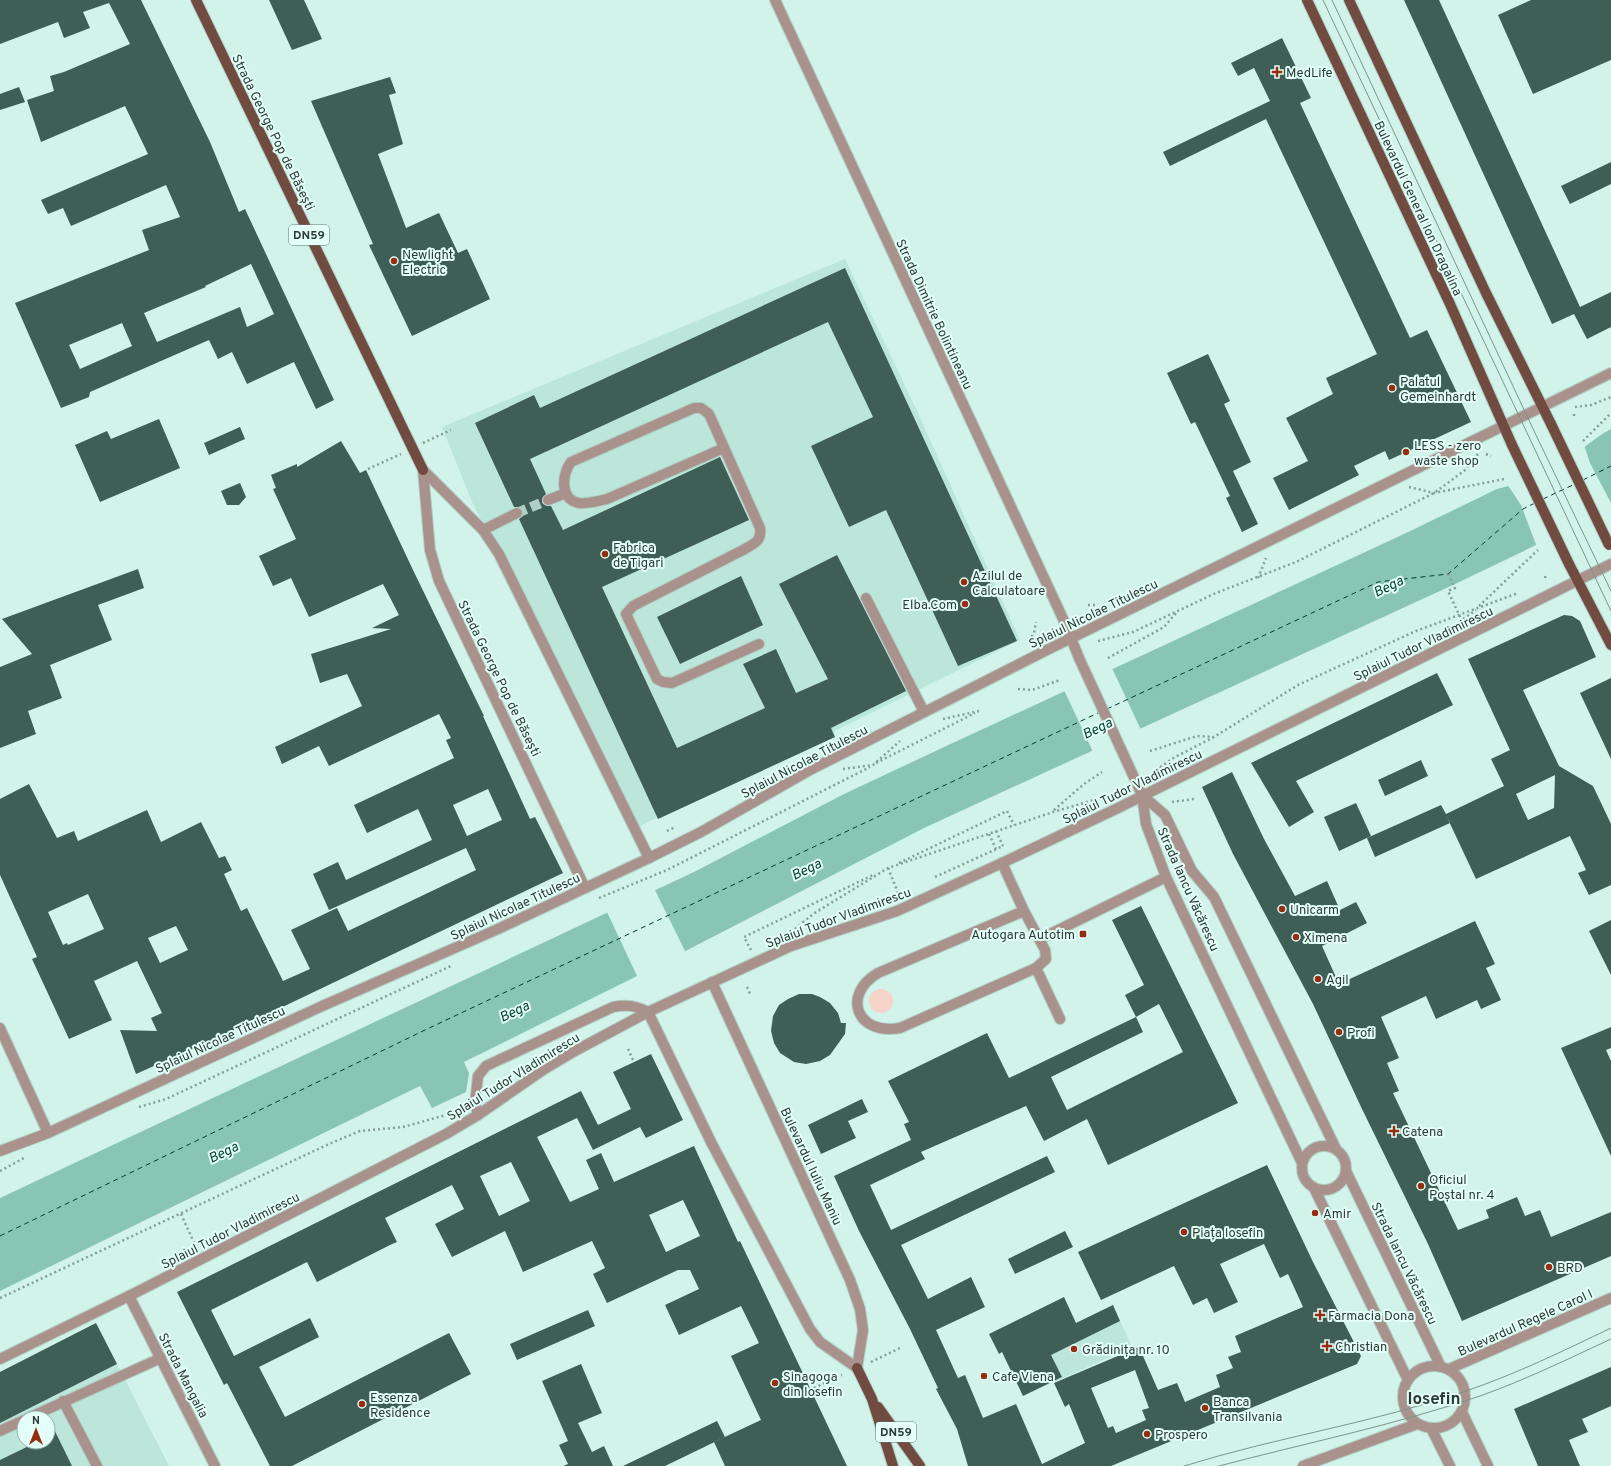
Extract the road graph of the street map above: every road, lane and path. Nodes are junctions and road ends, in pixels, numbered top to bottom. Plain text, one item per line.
1 (196, 0) edge
2 (775, 0) edge
3 (1307, 0) edge
4 (1350, 0) edge
5 (1611, 374) edge
6 (1611, 397) edge
7 (1575, 407) dead end
8 (1543, 408) junction
9 (1574, 411) dead end
10 (1611, 413) edge
11 (1574, 416) dead end
12 (1504, 428) junction
13 (1583, 441) dead end
14 (724, 448) junction
15 (1480, 452) dead end
16 (1486, 454) dead end
17 (1491, 456) dead end
18 (423, 470) junction
19 (1504, 479) dead end
20 (1407, 487) dead end
21 (566, 493) junction
22 (1434, 493) junction
23 (548, 500) tunnel mouth
24 (516, 513) tunnel mouth
25 (483, 530) junction
26 (1610, 547) edge
27 (1538, 550) dead end
28 (1267, 554) dead end
29 (1611, 564) edge
30 (1546, 573) dead end
31 (1448, 574) dead end
32 (1258, 578) junction
33 (1545, 578) dead end
34 (1578, 581) junction
35 (1524, 591) dead end
36 (866, 598) dead end
37 (1088, 605) dead end
38 (1097, 605) dead end
39 (1479, 607) junction
40 (1179, 610) junction
41 (1459, 615) junction
42 (1462, 621) dead end
43 (1036, 622) dead end
44 (1071, 638) junction
45 (1029, 641) dead end
46 (1098, 642) dead end
47 (759, 644) dead end
48 (1611, 645) edge
49 (1108, 658) dead end
50 (1060, 680) dead end
51 (1018, 690) dead end
52 (978, 711) dead end
53 (924, 712) junction
54 (1214, 736) junction
55 (1150, 751) dead end
56 (1156, 770) dead end
57 (1102, 772) dead end
58 (1142, 795) junction
59 (1194, 798) dead end
60 (1172, 802) dead end
61 (1086, 807) dead end
62 (1053, 812) junction
63 (1014, 825) junction
64 (675, 827) dead end
65 (667, 831) dead end
66 (996, 831) junction
67 (989, 834) junction
68 (1010, 842) dead end
69 (1003, 846) junction
70 (996, 849) junction
71 (649, 858) junction
72 (1002, 863) junction
73 (888, 868) junction
74 (1166, 877) junction
75 (932, 878) dead end
76 (585, 888) junction
77 (905, 891) dead end
78 (899, 895) junction
79 (891, 897) dead end
80 (595, 900) dead end
81 (1024, 911) junction
82 (803, 929) dead end
83 (1040, 939) junction
84 (751, 950) dead end
85 (458, 963) dead end
86 (1036, 968) junction
87 (712, 982) junction
88 (747, 987) dead end
89 (751, 996) dead end
90 (648, 1012) junction
91 (1060, 1019) dead end
92 (0, 1028) edge
93 (628, 1049) dead end
94 (633, 1060) dead end
95 (475, 1103) junction
96 (137, 1108) dead end
97 (478, 1115) junction
98 (48, 1133) junction
99 (1336, 1149) junction
100 (0, 1151) edge
101 (1302, 1163) junction
102 (1346, 1171) junction
103 (1314, 1188) junction
104 (181, 1214) junction
105 (202, 1258) junction
106 (129, 1296) junction
107 (0, 1298) edge
108 (1611, 1298) edge
109 (161, 1358) junction
110 (0, 1359) edge
111 (857, 1368) junction
112 (1445, 1368) junction
113 (1408, 1380) junction
114 (872, 1399) junction
115 (63, 1401) junction
116 (44, 1410) edge
117 (1462, 1412) junction
118 (16, 1424) edge
119 (1417, 1424) junction
120 (1431, 1428) junction
121 (0, 1431) edge
122 (97, 1466) edge
123 (214, 1466) edge
124 (893, 1466) edge
125 (920, 1466) edge
126 (1302, 1466) edge
127 (1450, 1466) edge
128 (1488, 1466) edge

1 - 18 main road, Strada George Pop de Băsești / DN59
2 - 44 street, Strada Dimitrie Bolintineanu
3 - 12 main road, Bulevardul General Ion Dragalina
4 - 8 main road, Bulevardul General Ion Dragalina
5 - 8 street, Splaiul Nicolae Titulescu
6 - 7 path
8 - 12 street, Splaiul Nicolae Titulescu
8 - 26 main road, Bulevardul General Ion Dragalina, bridge
9 - 11 path
10 - 13 path
12 - 34 main road, Bulevardul General Ion Dragalina, bridge
12 - 44 street, Splaiul Nicolae Titulescu
14 - 21 street
14 - 21 street
14 - 47 street
15 - 22 path
16 - 17 path
18 - 25 street, Strada George Pop de Băsești
18 - 76 street, Strada George Pop de Băsești
19 - 22 path
20 - 22 path
21 - 23 street
22 - 32 path
24 - 25 street
25 - 71 street, Strada George Pop de Băsești
27 - 39 path
28 - 32 path
29 - 34 street, Splaiul Tudor Vladimirescu
30 - 33 path
31 - 41 path
32 - 40 path
34 - 48 main road
34 - 58 street, Splaiul Tudor Vladimirescu
35 - 39 path
36 - 53 street
37 - 38 path, Splaiul Nicolae Titulescu
39 - 41 path
40 - 46 path
40 - 49 path
41 - 42 path
41 - 54 path
43 - 45 path, Splaiul Nicolae Titulescu
44 - 53 street, Splaiul Nicolae Titulescu
44 - 58 street, Strada Dimitrie Bolintineanu, bridge
50 - 51 path
52 - 80 path
53 - 71 street, Splaiul Nicolae Titulescu
54 - 55 path
54 - 56 path
57 - 62 path
58 - 72 street, Splaiul Tudor Vladimirescu
58 - 74 street, Strada Iancu Văcărescu
58 - 99 street, Strada Iancu Văcărescu
59 - 60 path
61 - 62 path
62 - 63 path
63 - 66 path
63 - 73 path
64 - 65 path
66 - 67 path
66 - 69 path
67 - 70 path
67 - 73 path
68 - 69 path
69 - 70 path
70 - 75 path
71 - 76 street, Splaiul Nicolae Titulescu
72 - 81 street
72 - 87 street, Splaiul Tudor Vladimirescu
73 - 78 path
73 - 82 path
73 - 84 path
74 - 83 street
74 - 101 street, Strada Iancu Văcărescu
76 - 98 street, Splaiul Nicolae Titulescu
77 - 78 path
78 - 79 path
81 - 83 street
81 - 86 street
83 - 86 street
85 - 96 path
86 - 91 street
87 - 90 street, Splaiul Tudor Vladimirescu
87 - 111 street, Bulevardul Iuliu Maniu
88 - 89 path
90 - 95 street
90 - 97 street, Splaiul Tudor Vladimirescu
90 - 111 street
92 - 98 street
93 - 94 path
95 - 97 street
95 - 104 path
97 - 105 street, Splaiul Tudor Vladimirescu
98 - 100 street, Splaiul Nicolae Titulescu
99 - 101 street
99 - 102 street
101 - 103 street
102 - 103 street
102 - 112 street, Strada Iancu Văcărescu
103 - 113 street
104 - 105 path
104 - 107 path
105 - 106 street, Splaiul Tudor Vladimirescu
106 - 109 street, Strada Mangalia
106 - 110 street, Splaiul Tudor Vladimirescu
108 - 112 street, Bulevardul Regele Carol I
109 - 115 street
109 - 123 street, Strada Mangalia
111 - 114 main road, DN59
112 - 113 street
112 - 117 street
113 - 119 street
114 - 124 main road, DN59
114 - 125 main road, DN59
115 - 116 street
115 - 122 street
117 - 120 street
117 - 128 street
118 - 121 street
119 - 120 street
119 - 126 street
120 - 127 street

